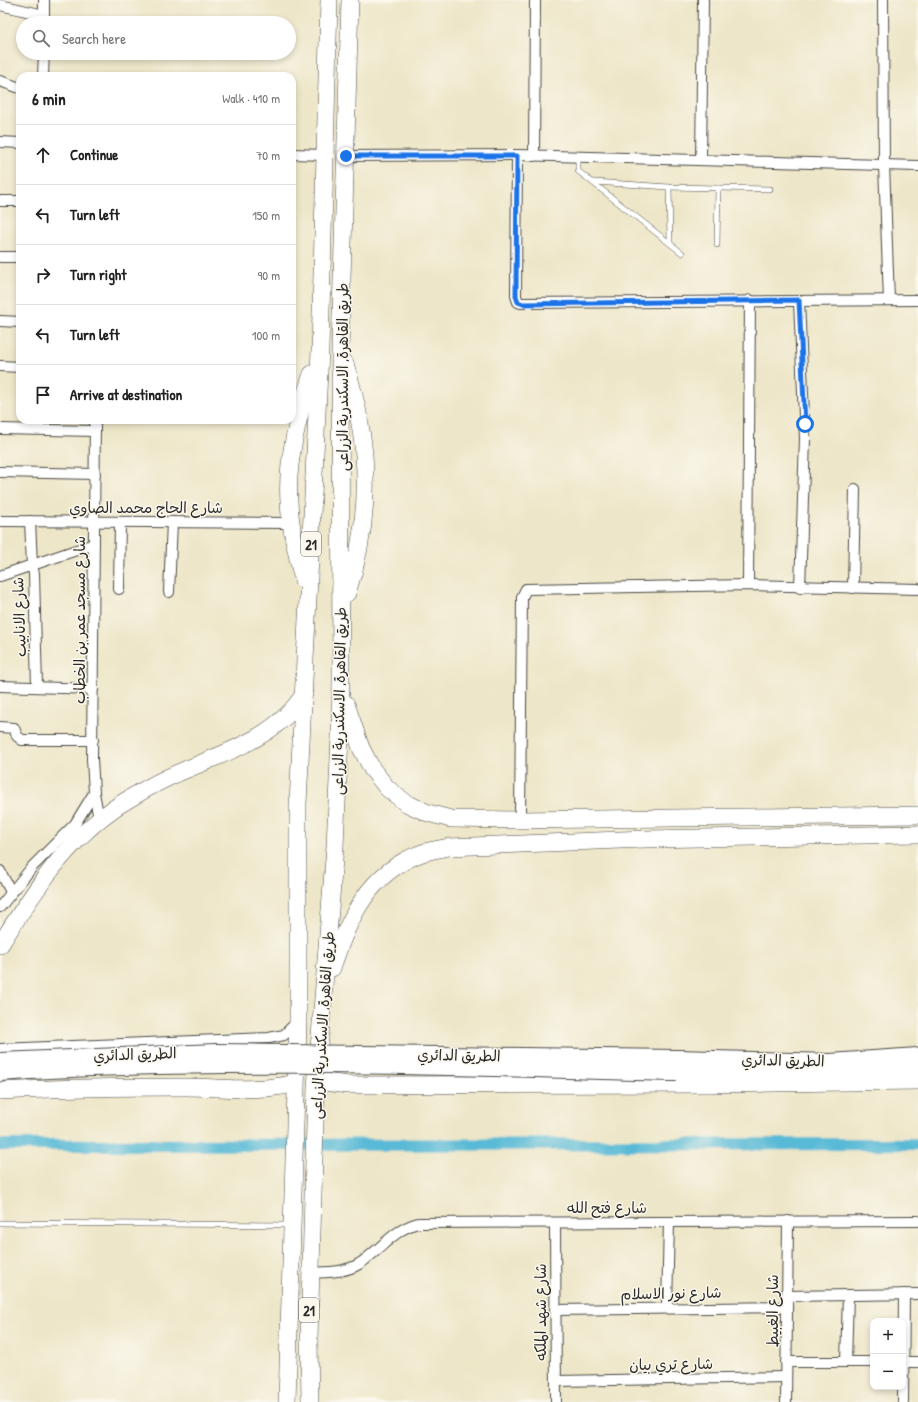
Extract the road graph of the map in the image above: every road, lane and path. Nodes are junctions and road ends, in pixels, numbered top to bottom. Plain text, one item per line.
1 (44, 0) edge
2 (329, 0) edge
3 (350, 0) edge
4 (535, 0) edge
5 (703, 0) edge
6 (883, 0) edge
7 (0, 5) edge
8 (35, 16) edge
9 (44, 16) edge
10 (44, 60) edge
11 (43, 72) edge
12 (0, 81) edge
13 (16, 87) edge
14 (0, 142) edge
15 (16, 143) edge
16 (296, 154) edge
17 (326, 154) junction
18 (346, 156) junction
19 (517, 156) junction
20 (534, 156) junction
21 (578, 157) junction
22 (701, 159) junction
23 (884, 164) junction
24 (918, 166) edge
25 (594, 182) junction
26 (670, 187) junction
27 (718, 188) junction
28 (770, 190) dead end
29 (0, 201) edge
30 (16, 201) edge
31 (670, 242) junction
32 (717, 245) dead end
33 (682, 253) dead end
34 (0, 257) edge
35 (16, 257) edge
36 (750, 300) junction
37 (799, 300) junction
38 (889, 300) junction
39 (918, 300) edge
40 (0, 321) edge
41 (16, 322) edge
42 (340, 349) junction
43 (320, 351) junction
44 (0, 366) edge
45 (16, 367) edge
46 (95, 424) edge
47 (0, 429) edge
48 (95, 431) junction
49 (0, 472) edge
50 (95, 474) junction
51 (855, 489) dead end
52 (0, 521) edge
53 (30, 521) junction
54 (94, 522) junction
55 (120, 522) junction
56 (172, 522) junction
57 (292, 523) junction
58 (94, 544) junction
59 (32, 565) junction
60 (0, 576) edge
61 (748, 586) junction
62 (800, 588) junction
63 (853, 588) junction
64 (119, 589) dead end
65 (918, 589) edge
66 (169, 592) dead end
67 (308, 605) junction
68 (341, 609) junction
69 (341, 680) junction
70 (0, 686) edge
71 (37, 687) junction
72 (93, 688) junction
73 (304, 694) junction
74 (0, 727) edge
75 (93, 740) junction
76 (94, 793) junction
77 (918, 816) edge
78 (644, 818) junction
79 (99, 819) junction
80 (520, 820) junction
81 (918, 834) edge
82 (645, 839) junction
83 (0, 871) edge
84 (11, 892) junction
85 (0, 907) edge
86 (0, 945) edge
87 (322, 1001) junction
88 (298, 1021) junction
89 (0, 1049) edge
90 (918, 1056) edge
91 (0, 1060) edge
92 (677, 1066) junction
93 (918, 1071) edge
94 (0, 1073) edge
95 (918, 1081) edge
96 (316, 1084) junction
97 (295, 1085) junction
98 (0, 1090) edge
99 (788, 1221) junction
100 (918, 1221) edge
101 (292, 1222) junction
102 (669, 1222) junction
103 (0, 1223) edge
104 (555, 1223) junction
105 (310, 1273) junction
106 (904, 1294) junction
107 (918, 1294) edge
108 (848, 1295) junction
109 (787, 1302) junction
110 (667, 1308) junction
111 (555, 1310) junction
112 (903, 1354) edge
113 (786, 1362) junction
114 (846, 1362) junction
115 (870, 1362) edge
116 (906, 1362) edge
117 (918, 1362) edge
118 (786, 1378) junction
119 (556, 1381) junction
120 (904, 1390) edge
121 (287, 1402) edge
122 (310, 1402) edge
123 (556, 1402) edge
124 (786, 1402) edge
125 (904, 1402) edge

1 - 9 street
2 - 17 highway, طريق القاهرة, الاسكندرية الزراعى / 21
3 - 18 highway, طريق القاهرة, الاسكندرية الزراعى / 21
4 - 20 street
5 - 22 street
6 - 23 street
7 - 8 street
10 - 11 street
12 - 13 street
14 - 15 street
16 - 17 street
17 - 43 highway, طريق القاهرة, الاسكندرية الزراعى / 21
18 - 19 street
18 - 42 highway, طريق القاهرة, الاسكندرية الزراعى / 21
19 - 20 street
19 - 36 street
20 - 21 street
21 - 22 street
21 - 25 lane
22 - 23 street
23 - 24 street
23 - 38 street
25 - 26 lane
25 - 31 lane
26 - 27 lane
26 - 31 lane
27 - 28 lane
27 - 32 lane
29 - 30 street
31 - 33 lane
34 - 35 street
36 - 37 street
36 - 61 street
37 - 38 street
37 - 62 street
38 - 39 street
40 - 41 street
42 - 68 highway, طريق القاهرة, الاسكندرية الزراعى / 21
42 - 68 highway
43 - 57 highway
43 - 67 highway, طريق القاهرة, الاسكندرية الزراعى / 21
44 - 45 street
46 - 48 street, شارع مسجد عمر بن الخطاب
47 - 48 street
48 - 50 street, شارع مسجد عمر بن الخطاب
49 - 50 street
50 - 54 street, شارع مسجد عمر بن الخطاب
51 - 63 street
52 - 53 street, شارع الحاج محمد الصاوي
53 - 54 street, شارع الحاج محمد الصاوي
53 - 59 street, شارع الانابيب
54 - 55 street, شارع الحاج محمد الصاوي
54 - 58 street, شارع مسجد عمر بن الخطاب
55 - 56 street, شارع الحاج محمد الصاوي
55 - 64 street
56 - 57 street, شارع الحاج محمد الصاوي
56 - 66 street
57 - 67 highway
58 - 59 street
58 - 72 street, شارع مسجد عمر بن الخطاب
59 - 60 street
59 - 71 street, شارع الانابيب
61 - 62 street
61 - 80 street
62 - 63 street
63 - 65 street
67 - 73 highway, طريق القاهرة, الاسكندرية الزراعى / 21
68 - 69 highway, طريق القاهرة, الاسكندرية الزراعى / 21
69 - 80 highway
69 - 87 highway, طريق القاهرة, الاسكندرية الزراعى / 21
70 - 71 street
71 - 72 street
72 - 75 street, شارع مسجد عمر بن الخطاب
73 - 79 highway
73 - 88 highway, طريق القاهرة, الاسكندرية الزراعى / 21
74 - 75 street
75 - 76 street, شارع مسجد عمر بن الخطاب
76 - 79 street, شارع مسجد عمر بن الخطاب
76 - 84 street
77 - 78 highway
78 - 80 highway
78 - 82 highway
79 - 86 highway
81 - 82 highway
82 - 87 highway
83 - 84 street
84 - 85 street
87 - 96 highway, طريق القاهرة, الاسكندرية الزراعى / 21
88 - 89 street
88 - 97 highway, طريق القاهرة, الاسكندرية الزراعى / 21
90 - 92 main road, الطريق الدائري
91 - 92 main road, الطريق الدائري, bridge
92 - 93 main road, الطريق الدائري
92 - 94 main road, الطريق الدائري, bridge
95 - 96 highway
96 - 105 highway, طريق القاهرة, الاسكندرية الزراعى / 21
97 - 98 highway
97 - 101 highway, طريق القاهرة, الاسكندرية الزراعى / 21
99 - 100 street, شارع فتح الله
99 - 102 street, شارع فتح الله
99 - 109 street, شارع الغبيط
101 - 103 lane
101 - 121 highway, طريق القاهرة, الاسكندرية الزراعى / 21
102 - 104 street, شارع فتح الله
102 - 110 street
104 - 105 street, شارع فتح الله
104 - 111 street, شارع شهد الملكه
105 - 122 highway, طريق القاهرة, الاسكندرية الزراعى / 21
106 - 107 street, شارع نور الاسلام
106 - 108 street, شارع نور الاسلام
106 - 112 street
108 - 109 street, شارع نور الاسلام
108 - 114 street
109 - 110 street, شارع نور الاسلام
109 - 113 street, شارع الغبيط
110 - 111 street, شارع نور الاسلام
111 - 119 street, شارع شهد الملكه
113 - 114 street
113 - 118 street, شارع الغبيط
114 - 115 street
116 - 117 street
118 - 119 street, شارع تري بيان
118 - 124 street, شارع الغبيط
119 - 123 street, شارع شهد الملكه
120 - 125 street

